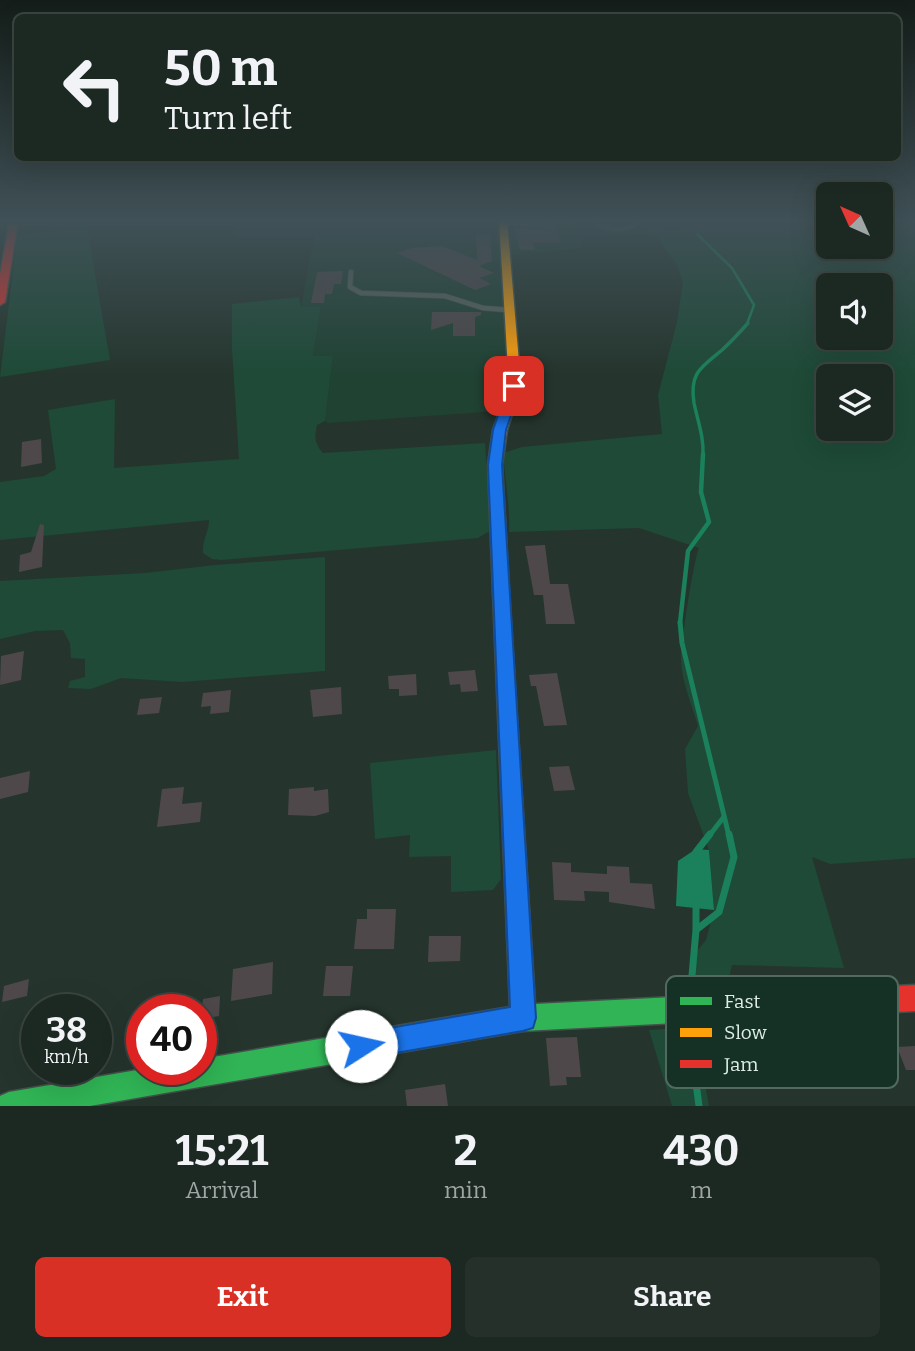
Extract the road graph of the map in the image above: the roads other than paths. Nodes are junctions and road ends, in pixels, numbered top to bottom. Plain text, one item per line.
1 (5, 272) edge
2 (351, 272) dead end
3 (506, 272) edge
4 (0, 302) edge
5 (509, 310) junction
6 (666, 1011) edge
7 (523, 1018) junction
8 (9, 1106) edge

1 - 4 street
2 - 5 lane
3 - 5 street
5 - 7 street
6 - 7 street
7 - 8 street

